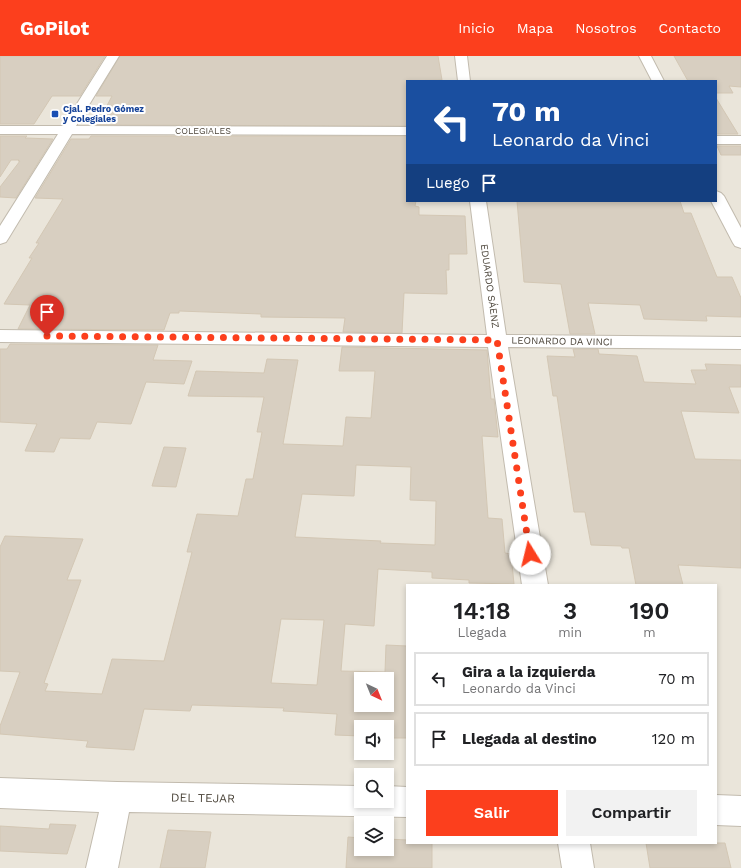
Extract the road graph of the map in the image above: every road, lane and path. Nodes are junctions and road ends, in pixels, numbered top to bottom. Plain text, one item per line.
1 (113, 56) edge
2 (461, 56) edge
3 (645, 56) edge
4 (464, 80) edge
5 (657, 80) edge
6 (0, 130) edge
7 (67, 130) junction
8 (406, 131) edge
9 (717, 140) edge
10 (741, 140) edge
11 (717, 198) edge
12 (478, 202) edge
13 (0, 239) edge
14 (741, 243) edge
15 (0, 336) edge
16 (497, 340) junction
17 (741, 344) edge
18 (535, 584) edge
19 (0, 793) edge
20 (117, 797) junction
21 (406, 802) edge
22 (717, 810) edge
23 (741, 811) edge
24 (574, 844) edge
25 (102, 868) edge
26 (578, 868) edge

1 - 7 street
2 - 4 street
3 - 5 street
6 - 7 street, COLEGIALES
7 - 8 street, COLEGIALES
7 - 13 street
9 - 10 street
11 - 14 street
12 - 16 street, EDUARDO SÁENZ
15 - 16 street, LEONARDO DA VINCI
16 - 17 street, LEONARDO DA VINCI
16 - 18 street, EDUARDO SÁENZ
19 - 20 street, DEL TEJAR
20 - 21 street, DEL TEJAR
20 - 25 street
22 - 23 street
24 - 26 street

